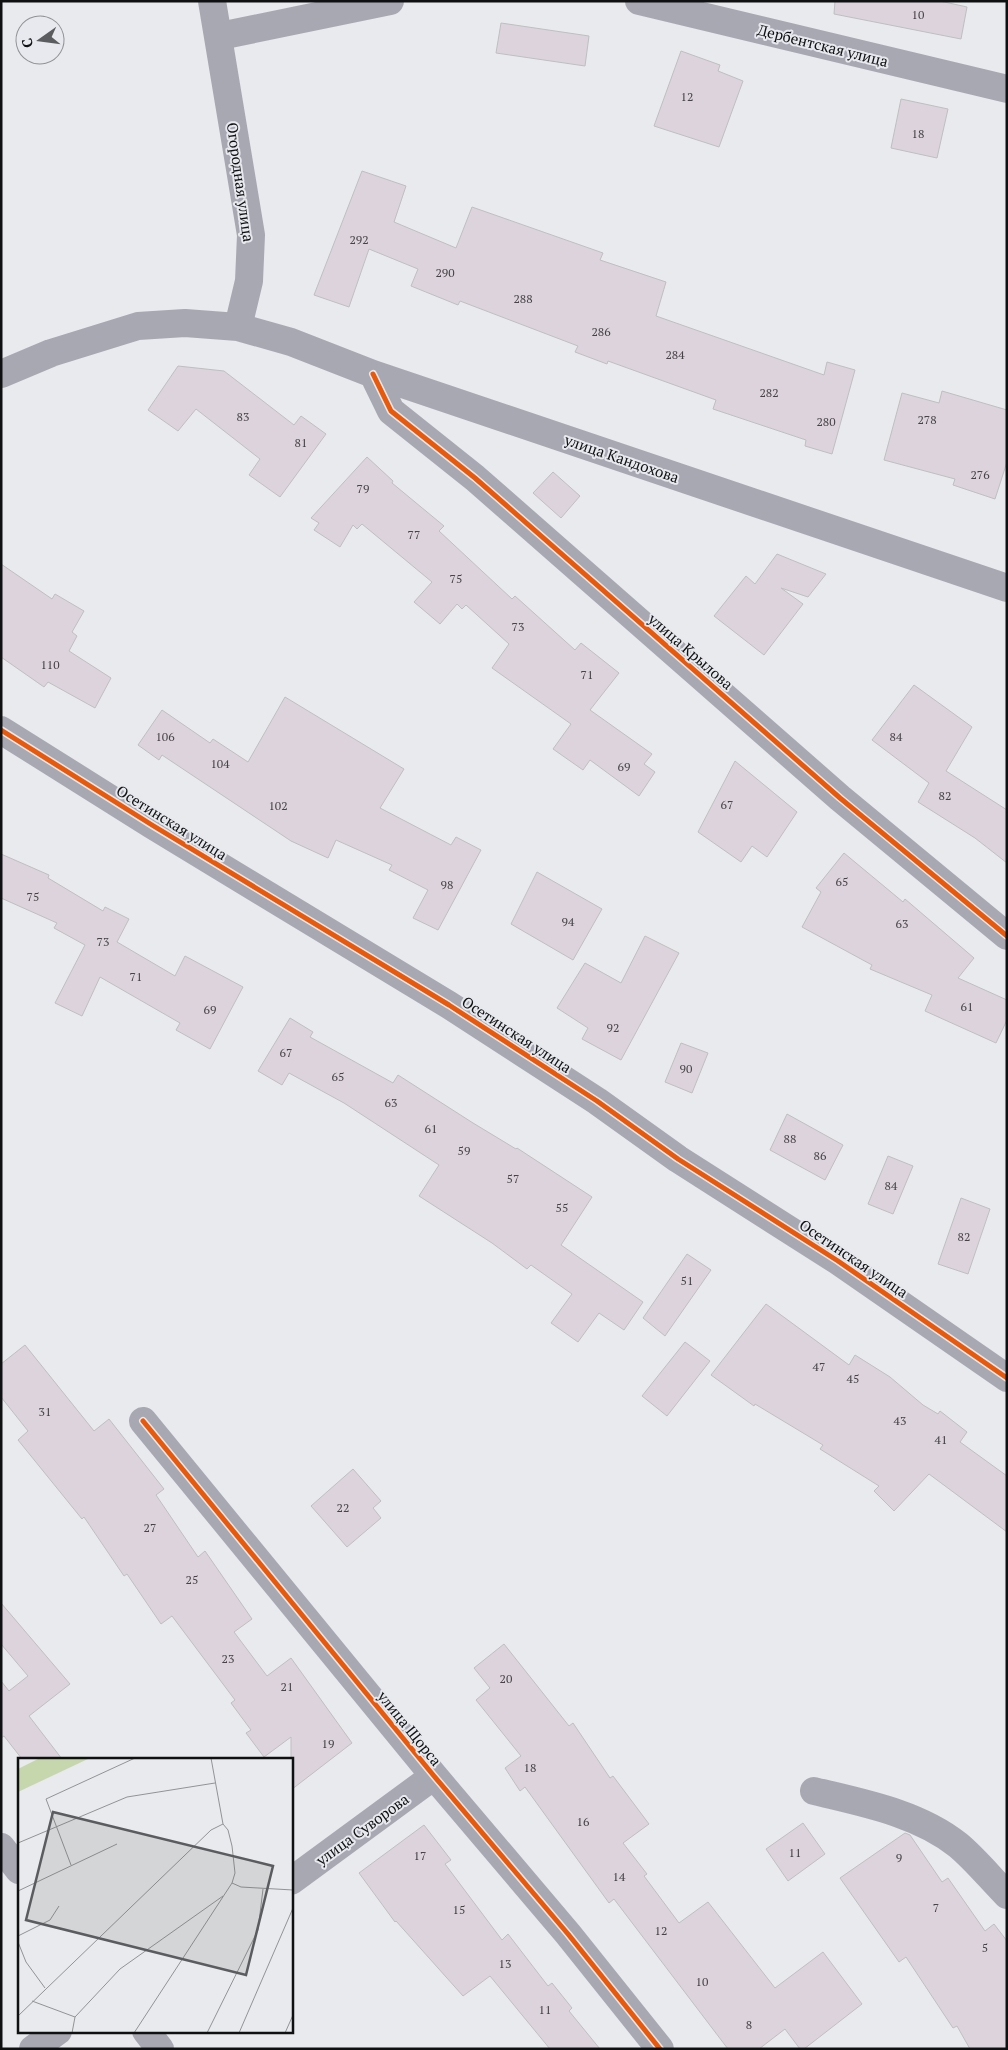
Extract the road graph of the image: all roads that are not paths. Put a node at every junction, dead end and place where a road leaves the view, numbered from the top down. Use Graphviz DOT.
graph roads {
  1 [pos="212,1"];
  2 [pos="390,1"];
  3 [pos="639,1"];
  4 [pos="220,36"];
  5 [pos="1007,89"];
  6 [pos="238,327"];
  7 [pos="1,374"];
  8 [pos="373,374"];
  9 [pos="1007,588"];
  10 [pos="1,730"];
  11 [pos="1007,936"];
  12 [pos="1007,1378"];
  13 [pos="143,1421"];
  14 [pos="434,1776"];
  15 [pos="814,1791"];
  16 [pos="1,1847"];
  17 [pos="18,1869"];
  18 [pos="292,1880"];
  19 [pos="1007,1895"];
  20 [pos="57,2032"];
  21 [pos="147,2032"];
  22 [pos="33,2049"];
  23 [pos="160,2049"];
  24 [pos="660,2049"];
  1 -- 4 [label="street, Огородная улица"];
  2 -- 4 [label="street"];
  3 -- 5 [label="street, Дербентская улица"];
  4 -- 6 [label="street, Огородная улица"];
  6 -- 7 [label="street"];
  6 -- 8 [label="street, улица Кандохова"];
  8 -- 9 [label="street, улица Кандохова"];
  8 -- 11 [label="street, улица Крылова"];
  10 -- 12 [label="street, Осетинская улица"];
  13 -- 14 [label="street, улица Щорса"];
  14 -- 18 [label="street, улица Суворова"];
  14 -- 24 [label="street, улица Щорса"];
  15 -- 19 [label="street"];
  16 -- 17 [label="street"];
  20 -- 22 [label="street"];
  21 -- 23 [label="street"];
}
